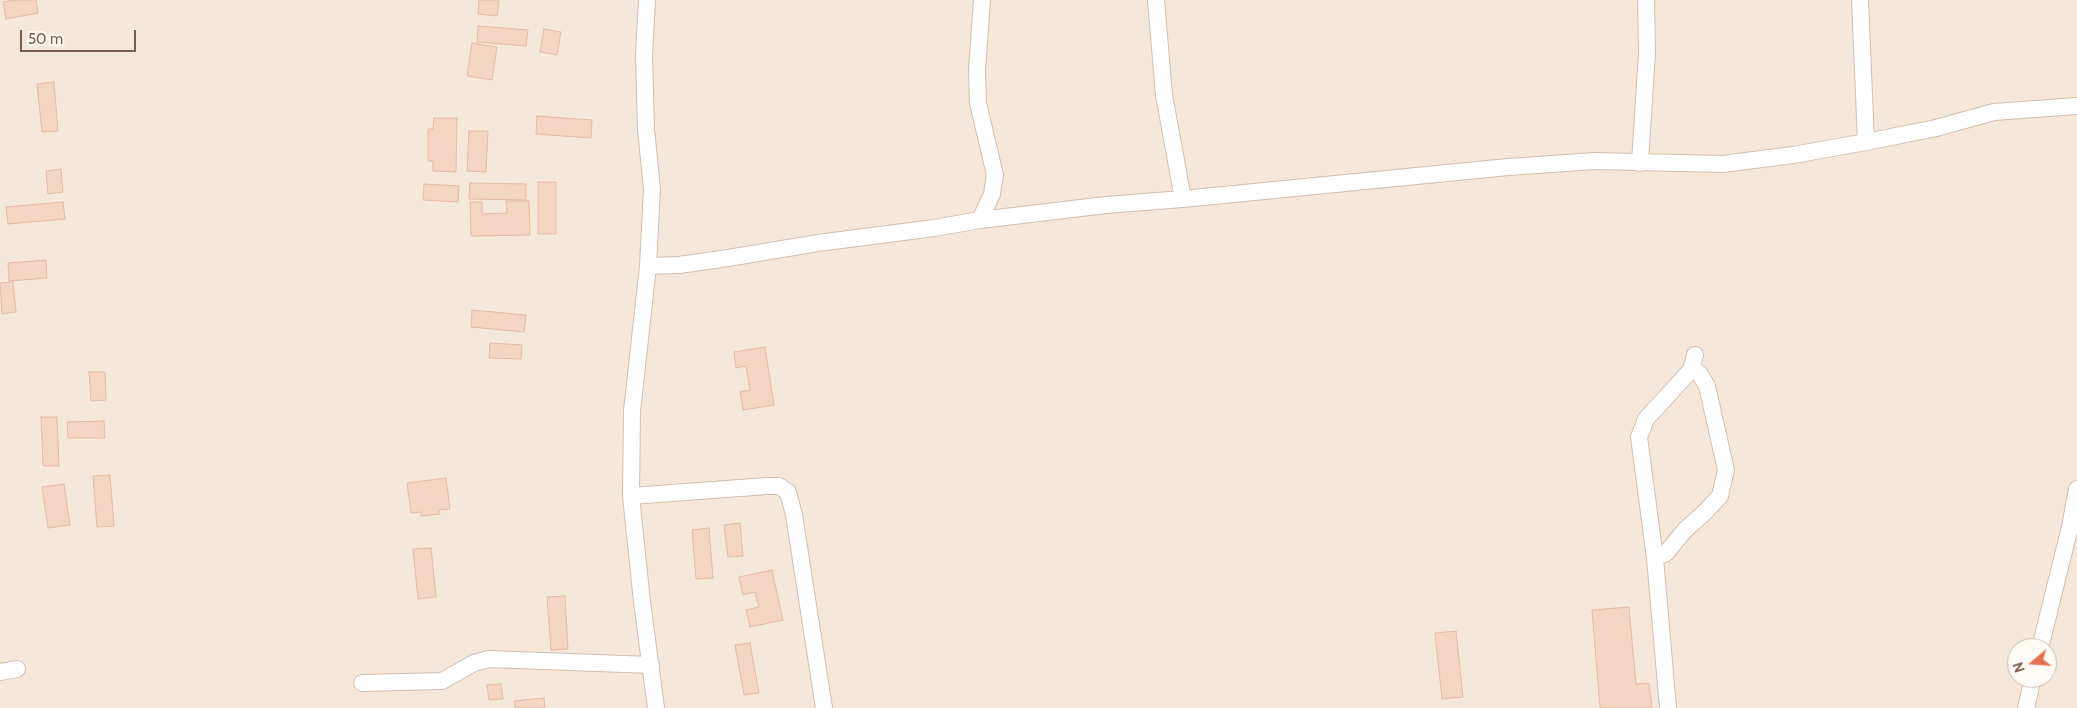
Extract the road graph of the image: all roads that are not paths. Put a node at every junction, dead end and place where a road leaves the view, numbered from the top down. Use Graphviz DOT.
graph roads {
  1 [pos="647,0"];
  2 [pos="982,0"];
  3 [pos="1156,0"];
  4 [pos="1646,0"];
  5 [pos="1860,0"];
  6 [pos="2077,106"];
  7 [pos="1866,142"];
  8 [pos="1640,162"];
  9 [pos="1183,199"];
  10 [pos="980,220"];
  11 [pos="648,266"];
  12 [pos="2077,489"];
  13 [pos="631,496"];
  14 [pos="2074,530"];
  15 [pos="1655,558"];
  16 [pos="2043,638"];
  17 [pos="650,665"];
  18 [pos="17,669"];
  19 [pos="0,672"];
  20 [pos="362,683"];
  21 [pos="2031,688"];
  22 [pos="656,708"];
  23 [pos="824,708"];
  24 [pos="1668,708"];
  25 [pos="2026,708"];
  1 -- 11 [label="street"];
  2 -- 10 [label="street"];
  3 -- 9 [label="street"];
  4 -- 8 [label="street"];
  5 -- 7 [label="street"];
  6 -- 7 [label="street"];
  7 -- 8 [label="street"];
  8 -- 9 [label="street"];
  9 -- 10 [label="street"];
  10 -- 11 [label="street"];
  11 -- 13 [label="street"];
  12 -- 14 [label="street"];
  13 -- 17 [label="street"];
  13 -- 23 [label="street"];
  14 -- 16 [label="street"];
  15 -- 15 [label="street"];
  15 -- 24 [label="street"];
  17 -- 20 [label="street"];
  17 -- 22 [label="street"];
  18 -- 19 [label="street"];
  21 -- 25 [label="street"];
}
